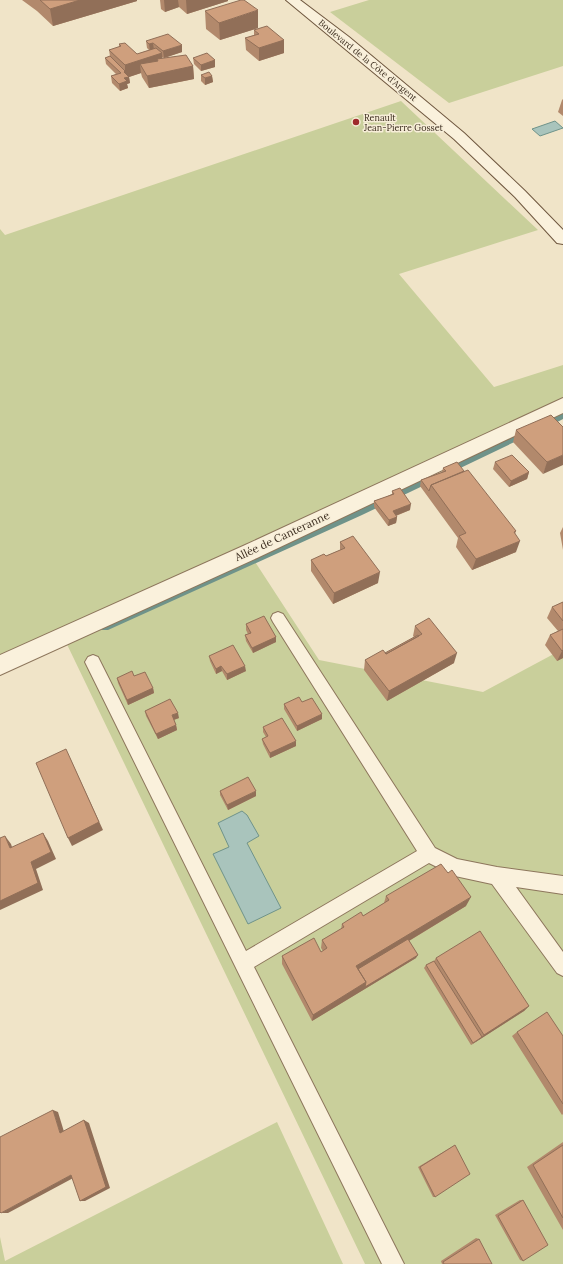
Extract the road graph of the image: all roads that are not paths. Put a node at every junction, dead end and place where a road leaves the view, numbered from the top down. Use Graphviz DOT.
graph roads {
  1 [pos="292,0"];
  2 [pos="563,239"];
  3 [pos="563,405"];
  4 [pos="278,618"];
  5 [pos="93,662"];
  6 [pos="0,665"];
  7 [pos="429,854"];
  8 [pos="497,876"];
  9 [pos="563,885"];
  10 [pos="243,963"];
  11 [pos="563,966"];
  12 [pos="393,1264"];
  1 -- 2 [label="main road, Boulevard de la Côte d'Argent"];
  3 -- 6 [label="main road, Allée de Canteranne"];
  4 -- 7 [label="lane"];
  5 -- 10 [label="lane"];
  7 -- 8 [label="lane"];
  7 -- 10 [label="lane"];
  8 -- 9 [label="lane"];
  8 -- 11 [label="lane"];
  10 -- 12 [label="lane"];
}
